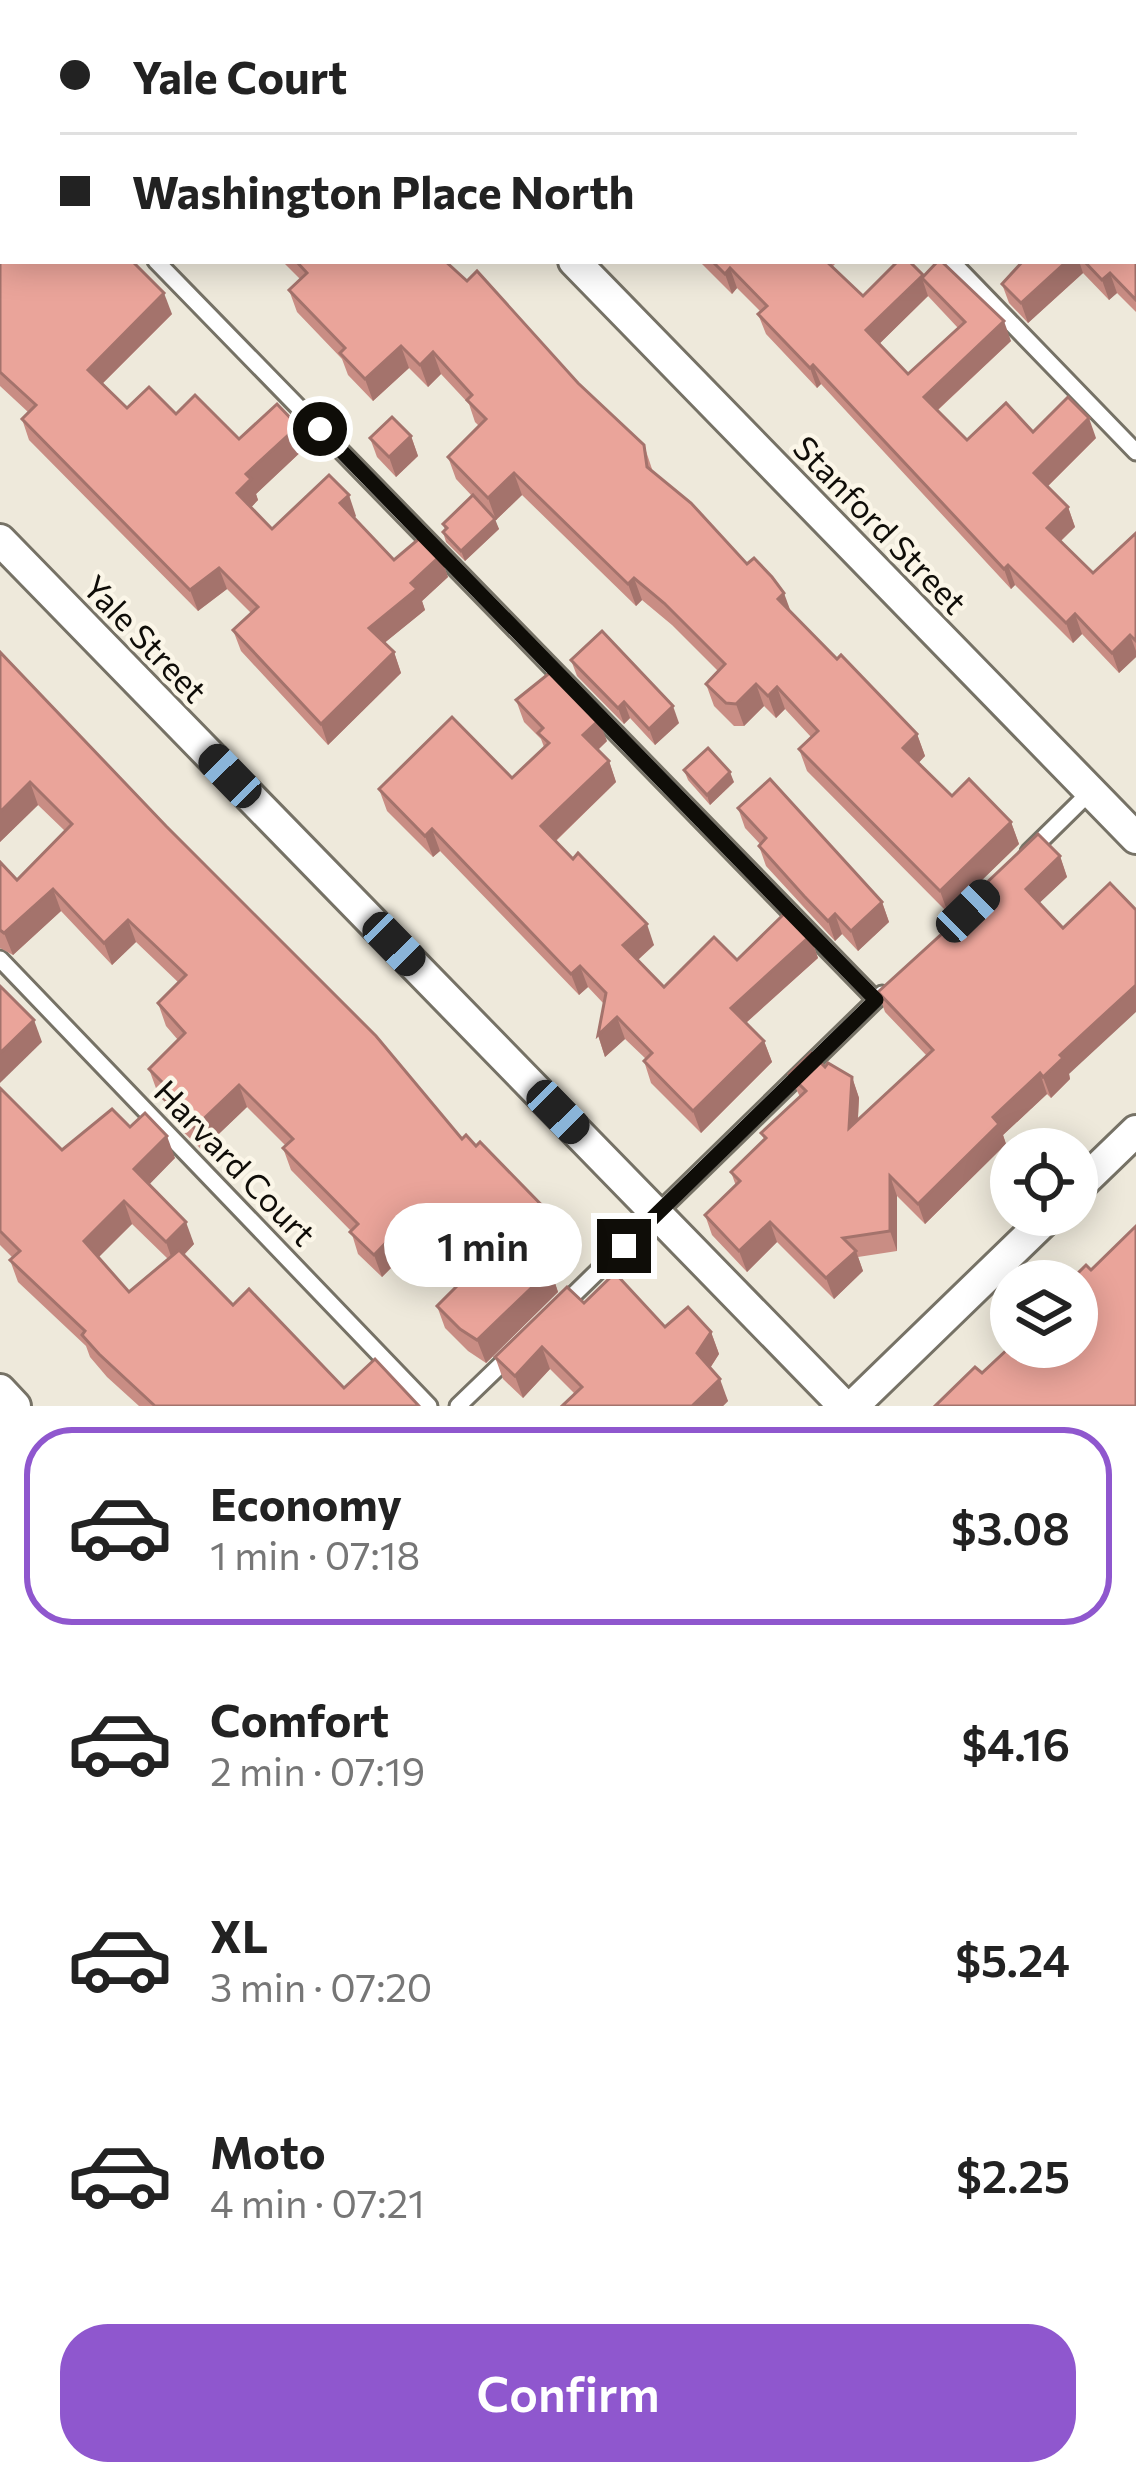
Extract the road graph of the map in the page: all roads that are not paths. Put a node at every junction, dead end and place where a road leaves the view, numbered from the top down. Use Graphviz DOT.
graph roads {
  1 [pos="159,264"];
  2 [pos="577,264"];
  3 [pos="954,264"];
  4 [pos="1136,452"];
  5 [pos="0,540"];
  6 [pos="1091,791"];
  7 [pos="1136,838"];
  8 [pos="1008,872"];
  9 [pos="0,959"];
  10 [pos="893,984"];
  11 [pos="876,1000"];
  12 [pos="1136,1131"];
  13 [pos="1098,1168"];
  14 [pos="657,1214"];
  15 [pos="1028,1236"];
  16 [pos="541,1326"];
  17 [pos="524,1342"];
  18 [pos="0,1390"];
  19 [pos="16,1406"];
  20 [pos="429,1406"];
  21 [pos="458,1406"];
  22 [pos="844,1406"];
  23 [pos="854,1406"];
  1 -- 11 [label="lane"];
  2 -- 6 [label="street, Stanford Street"];
  3 -- 4 [label="lane"];
  5 -- 14 [label="street, Yale Street"];
  6 -- 7 [label="street, Stanford Street"];
  6 -- 8 [label="lane"];
  9 -- 20 [label="lane, Harvard Court"];
  10 -- 11 [label="lane"];
  11 -- 14 [label="lane"];
  12 -- 13 [label="street"];
  14 -- 16 [label="lane"];
  14 -- 22 [label="street, Yale Street"];
  15 -- 23 [label="street"];
  17 -- 21 [label="lane"];
  18 -- 19 [label="street"];
}
